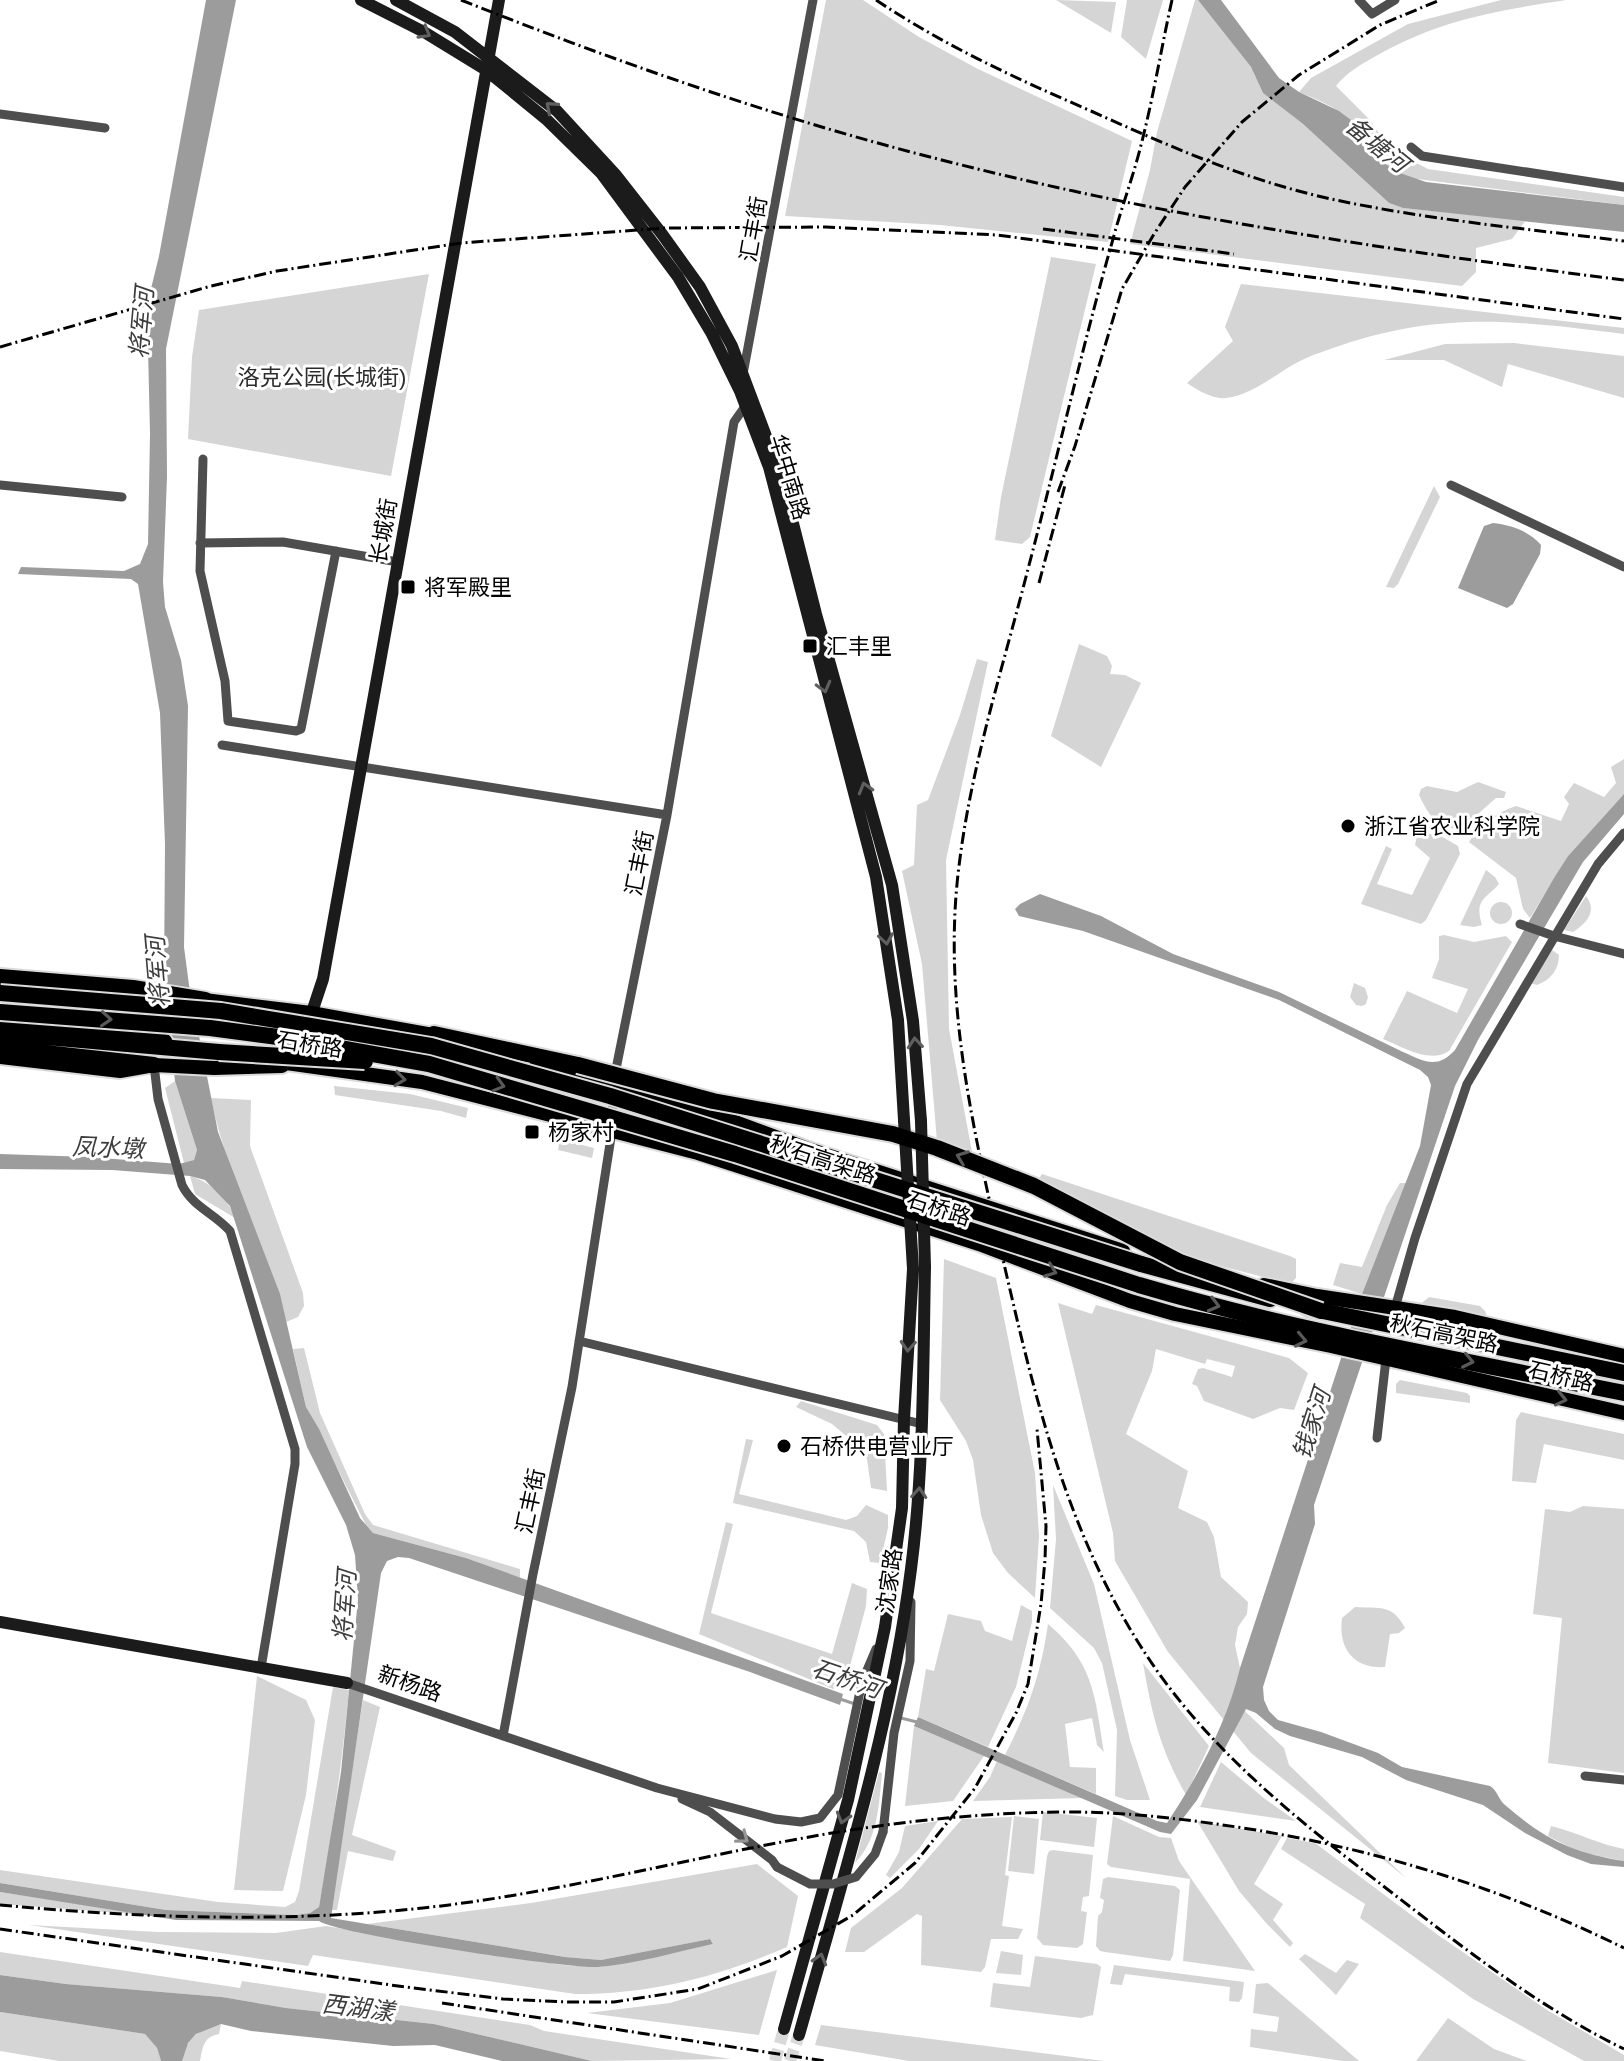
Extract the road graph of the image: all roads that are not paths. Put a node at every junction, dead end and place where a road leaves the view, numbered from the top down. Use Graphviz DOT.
graph roads {
  1 [pos="361,0"];
  2 [pos="396,0"];
  3 [pos="499,0"];
  4 [pos="813,0"];
  5 [pos="1359,0"];
  6 [pos="1395,0"];
  7 [pos="488,56"];
  8 [pos="486,70"];
  9 [pos="0,114"];
  10 [pos="105,128"];
  11 [pos="1411,147"];
  12 [pos="1624,187"];
  13 [pos="743,374"];
  14 [pos="747,406"];
  15 [pos="203,459"];
  16 [pos="0,485"];
  17 [pos="1451,485"];
  18 [pos="122,497"];
  19 [pos="200,543"];
  20 [pos="336,551"];
  21 [pos="398,562"];
  22 [pos="1624,567"];
  23 [pos="222,745"];
  24 [pos="360,769"];
  25 [pos="667,815"];
  26 [pos="1624,833"];
  27 [pos="1520,924"];
  28 [pos="1554,936"];
  29 [pos="1624,954"];
  30 [pos="0,977"];
  31 [pos="0,985"];
  32 [pos="0,993"];
  33 [pos="155,994"];
  34 [pos="201,999"];
  35 [pos="0,1012"];
  36 [pos="311,1013"];
  37 [pos="0,1024"];
  38 [pos="0,1033"];
  39 [pos="434,1034"];
  40 [pos="0,1048"];
  41 [pos="0,1057"];
  42 [pos="429,1064"];
  43 [pos="155,1065"];
  44 [pos="294,1065"];
  45 [pos="613,1085"];
  46 [pos="921,1121"];
  47 [pos="612,1131"];
  48 [pos="919,1268"];
  49 [pos="1392,1308"];
  50 [pos="1321,1311"];
  51 [pos="579,1341"];
  52 [pos="1624,1356"];
  53 [pos="1381,1358"];
  54 [pos="1624,1373"];
  55 [pos="1624,1393"];
  56 [pos="1624,1413"];
  57 [pos="904,1419"];
  58 [pos="922,1424"];
  59 [pos="1377,1438"];
  60 [pos="911,1571"];
  61 [pos="0,1622"];
  62 [pos="261,1668"];
  63 [pos="347,1683"];
  64 [pos="863,1706"];
  65 [pos="503,1736"];
  66 [pos="1585,1776"];
  67 [pos="1624,1780"];
  68 [pos="657,1788"];
  69 [pos="784,2029"];
  70 [pos="799,2035"];
  1 -- 8 [label="main road, 华中南路, one-way"];
  2 -- 7 [label="main road, 华中南路"];
  3 -- 7 [label="main road, 长城街"];
  4 -- 13 [label="street, 汇丰街"];
  5 -- 6 [label="street"];
  7 -- 8 [label="main road, 长城街"];
  13 -- 7 [label="main road, 华中南路, one-way"];
  8 -- 14 [label="main road, 华中南路"];
  8 -- 21 [label="main road, 长城街"];
  9 -- 10 [label="street"];
  11 -- 12 [label="street"];
  13 -- 14 [label="street, 汇丰街"];
  46 -- 13 [label="main road, 华中南路, one-way"];
  14 -- 25 [label="street, 汇丰街"];
  14 -- 48 [label="main road, 华中南路, one-way, bridge"];
  15 -- 19 [label="street"];
  16 -- 18 [label="street"];
  17 -- 22 [label="street"];
  19 -- 20 [label="street"];
  19 -- 20 [label="street"];
  20 -- 21 [label="street"];
  21 -- 24 [label="main road, 长城街"];
  23 -- 24 [label="street"];
  24 -- 25 [label="street"];
  24 -- 36 [label="main road, 长城街"];
  25 -- 45 [label="street, 汇丰街"];
  26 -- 28 [label="street"];
  27 -- 28 [label="street"];
  28 -- 29 [label="street"];
  28 -- 49 [label="street"];
  30 -- 33 [label="highway"];
  31 -- 33 [label="main road"];
  32 -- 50 [label="highway, 秋石高架路, bridge"];
  33 -- 34 [label="highway"];
  34 -- 36 [label="main road, 石桥路"];
  35 -- 42 [label="highway, 秋石高架路, one-way, bridge"];
  36 -- 39 [label="main road, 石桥路"];
  36 -- 44 [label="main road, 长城街"];
  37 -- 44 [label="main road, 石桥路"];
  38 -- 42 [label="highway, bridge"];
  39 -- 45 [label="main road, 石桥路"];
  50 -- 39 [label="highway, one-way, bridge"];
  40 -- 43 [label="highway"];
  41 -- 43 [label="main road"];
  42 -- 55 [label="highway, 秋石高架路, one-way, bridge"];
  43 -- 44 [label="main road"];
  43 -- 62 [label="street"];
  44 -- 47 [label="main road, 石桥路, one-way"];
  45 -- 47 [label="street, 汇丰街"];
  45 -- 49 [label="main road, 石桥路"];
  46 -- 48 [label="main road, 沈家路, bridge"];
  47 -- 51 [label="street, 汇丰街"];
  47 -- 53 [label="main road, 石桥路, one-way"];
  48 -- 57 [label="main road, 沈家路, one-way"];
  48 -- 58 [label="main road, 沈家路"];
  49 -- 52 [label="main road, 石桥路"];
  50 -- 54 [label="highway, 秋石高架路"];
  51 -- 57 [label="street"];
  51 -- 65 [label="street, 汇丰街"];
  53 -- 56 [label="main road, 石桥路, one-way"];
  53 -- 59 [label="street"];
  57 -- 58 [label="street"];
  57 -- 64 [label="main road, 沈家路"];
  60 -- 58 [label="main road, 沈家路, one-way"];
  68 -- 60 [label="street, one-way, bridge"];
  70 -- 60 [label="main road, 沈家路, one-way"];
  61 -- 62 [label="main road, 新杨路"];
  62 -- 63 [label="main road, 新杨路"];
  63 -- 65 [label="street, 新杨路"];
  64 -- 68 [label="street"];
  64 -- 69 [label="main road, 沈家路, one-way"];
  65 -- 68 [label="street, 新杨路"];
  66 -- 67 [label="street"];
}
